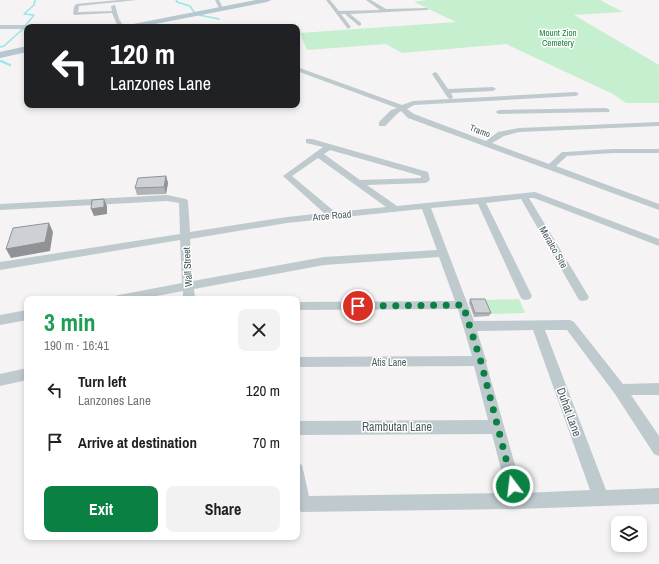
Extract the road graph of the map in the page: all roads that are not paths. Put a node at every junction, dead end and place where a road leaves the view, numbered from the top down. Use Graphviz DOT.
graph roads {
  1 [pos="135,0"];
  2 [pos="217,0"];
  3 [pos="267,0"];
  4 [pos="328,0"];
  5 [pos="368,0"];
  6 [pos="113,2"];
  7 [pos="222,9"];
  8 [pos="427,9"];
  9 [pos="385,11"];
  10 [pos="113,12"];
  11 [pos="346,12"];
  12 [pos="337,13"];
  13 [pos="119,24"];
  14 [pos="144,24"];
  15 [pos="358,24"];
  16 [pos="0,27"];
  17 [pos="24,27"];
  18 [pos="348,27"];
  19 [pos="24,50"];
  20 [pos="0,55"];
  21 [pos="300,71"];
  22 [pos="435,74"];
  23 [pos="493,89"];
  24 [pos="446,91"];
  25 [pos="576,94"];
  26 [pos="452,101"];
  27 [pos="572,104"];
  28 [pos="505,105"];
  29 [pos="401,107"];
  30 [pos="606,110"];
  31 [pos="580,111"];
  32 [pos="498,112"];
  33 [pos="510,112"];
  34 [pos="535,120"];
  35 [pos="382,124"];
  36 [pos="659,124"];
  37 [pos="309,141"];
  38 [pos="486,144"];
  39 [pos="329,148"];
  40 [pos="659,151"];
  41 [pos="318,154"];
  42 [pos="550,168"];
  43 [pos="359,183"];
  44 [pos="524,196"];
  45 [pos="480,201"];
  46 [pos="0,207"];
  47 [pos="426,207"];
  48 [pos="659,207"];
  49 [pos="396,210"];
  50 [pos="332,215"];
  51 [pos="186,235"];
  52 [pos="659,243"];
  53 [pos="444,253"];
  54 [pos="0,266"];
  55 [pos="188,287"];
  56 [pos="136,296"];
  57 [pos="189,296"];
  58 [pos="526,296"];
  59 [pos="583,297"];
  60 [pos="462,303"];
  61 [pos="300,306"];
  62 [pos="24,316"];
  63 [pos="0,320"];
  64 [pos="537,325"];
  65 [pos="470,326"];
  66 [pos="300,362"];
  67 [pos="481,362"];
  68 [pos="24,375"];
  69 [pos="0,380"];
  70 [pos="659,389"];
  71 [pos="620,390"];
  72 [pos="497,427"];
  73 [pos="300,428"];
  74 [pos="659,449"];
  75 [pos="300,490"];
  76 [pos="659,496"];
  77 [pos="601,498"];
  78 [pos="517,501"];
  1 -- 6 [label="street"];
  2 -- 7 [label="street"];
  3 -- 7 [label="main road"];
  4 -- 12 [label="street"];
  5 -- 9 [label="street"];
  6 -- 10 [label="street"];
  6 -- 10 [label="street"];
  7 -- 14 [label="main road"];
  8 -- 9 [label="street"];
  9 -- 11 [label="street"];
  10 -- 13 [label="street"];
  11 -- 12 [label="street"];
  11 -- 15 [label="street"];
  12 -- 18 [label="street"];
  16 -- 17 [label="street"];
  19 -- 20 [label="main road"];
  21 -- 29 [label="street, Tramo"];
  22 -- 24 [label="street"];
  23 -- 24 [label="street"];
  24 -- 26 [label="street"];
  25 -- 26 [label="street"];
  26 -- 29 [label="street"];
  27 -- 31 [label="street"];
  28 -- 33 [label="street"];
  29 -- 35 [label="street"];
  29 -- 38 [label="street, Tramo"];
  30 -- 31 [label="street"];
  31 -- 34 [label="street"];
  32 -- 33 [label="street"];
  33 -- 34 [label="street"];
  34 -- 36 [label="street"];
  34 -- 38 [label="street"];
  37 -- 39 [label="street"];
  38 -- 42 [label="street, Tramo"];
  39 -- 41 [label="street"];
  39 -- 43 [label="street"];
  40 -- 42 [label="street"];
  41 -- 43 [label="street"];
  41 -- 50 [label="street"];
  42 -- 48 [label="street, Tramo"];
  43 -- 49 [label="street"];
  44 -- 45 [label="street, Arce Road"];
  44 -- 52 [label="street, Arce Road"];
  44 -- 59 [label="street, Meralco Site"];
  45 -- 47 [label="street, Arce Road"];
  45 -- 58 [label="street"];
  46 -- 51 [label="street, Wall Street"];
  47 -- 49 [label="street, Arce Road"];
  47 -- 53 [label="street"];
  49 -- 50 [label="street, Arce Road"];
  50 -- 51 [label="street, Arce Road"];
  51 -- 54 [label="street, Arce Road"];
  51 -- 55 [label="street, Wall Street"];
  53 -- 55 [label="street"];
  53 -- 60 [label="street"];
  55 -- 56 [label="street"];
  55 -- 57 [label="street, Wall Street"];
  60 -- 61 [label="street"];
  60 -- 65 [label="street"];
  62 -- 63 [label="street"];
  64 -- 65 [label="street"];
  64 -- 71 [label="street"];
  64 -- 77 [label="street, Duhat Lane"];
  65 -- 67 [label="street"];
  66 -- 67 [label="street, Atis Lane"];
  67 -- 72 [label="street"];
  68 -- 69 [label="street"];
  70 -- 71 [label="street"];
  71 -- 74 [label="street"];
  72 -- 73 [label="street, Rambutan Lane"];
  72 -- 78 [label="street"];
  75 -- 78 [label="street"];
  76 -- 77 [label="street"];
  77 -- 78 [label="street"];
}
